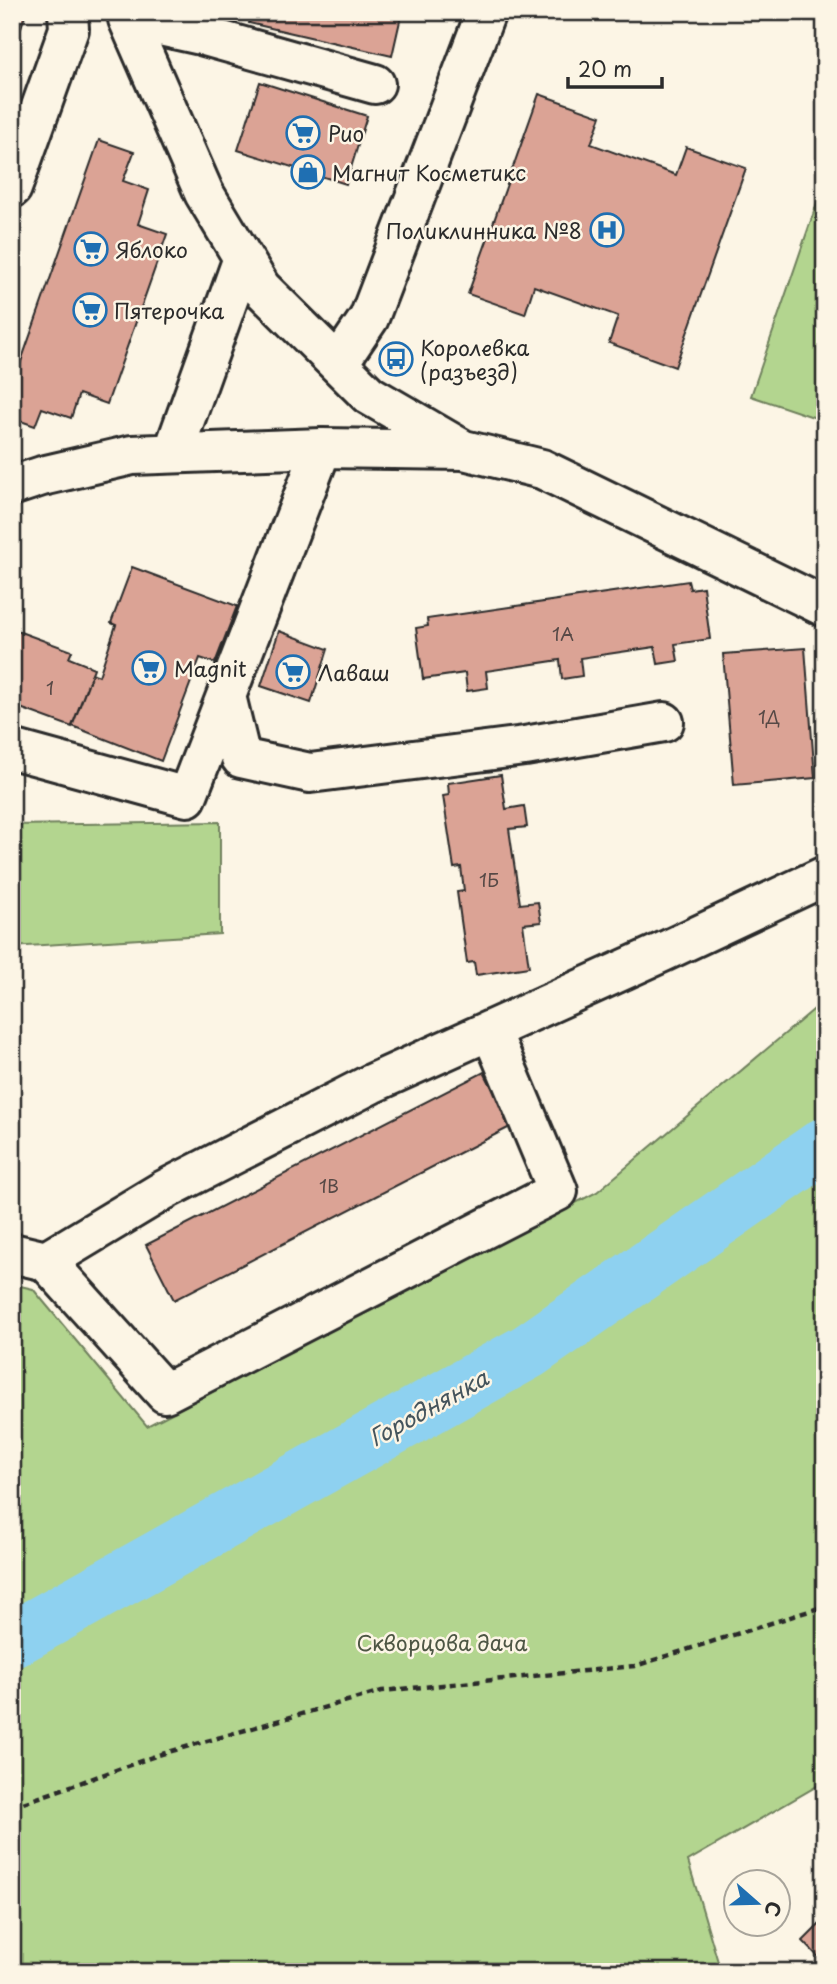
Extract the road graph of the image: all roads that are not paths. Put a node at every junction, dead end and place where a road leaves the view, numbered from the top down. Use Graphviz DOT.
graph roads {
  1 [pos="68,12"];
  2 [pos="486,12"];
  3 [pos="127,16"];
  4 [pos="200,24"];
  5 [pos="375,84"];
  6 [pos="12,188"];
  7 [pos="243,258"];
  8 [pos="338,365"];
  9 [pos="322,448"];
  10 [pos="464,450"];
  11 [pos="173,453"];
  12 [pos="12,486"];
  13 [pos="825,607"];
  14 [pos="226,696"];
  15 [pos="664,722"];
  16 [pos="12,749"];
  17 [pos="825,876"];
  18 [pos="491,1031"];
  19 [pos="29,1257"];
  1 -- 6 [label="street"];
  2 -- 8 [label="street"];
  3 -- 4 [label="street"];
  3 -- 7 [label="street"];
  4 -- 5 [label="street"];
  7 -- 8 [label="street"];
  7 -- 11 [label="street"];
  8 -- 10 [label="street"];
  9 -- 10 [label="street"];
  9 -- 11 [label="street"];
  9 -- 14 [label="street"];
  10 -- 13 [label="street"];
  11 -- 12 [label="street"];
  14 -- 15 [label="street"];
  14 -- 16 [label="street"];
  17 -- 18 [label="street"];
  18 -- 19 [label="street"];
  18 -- 19 [label="street"];
}
